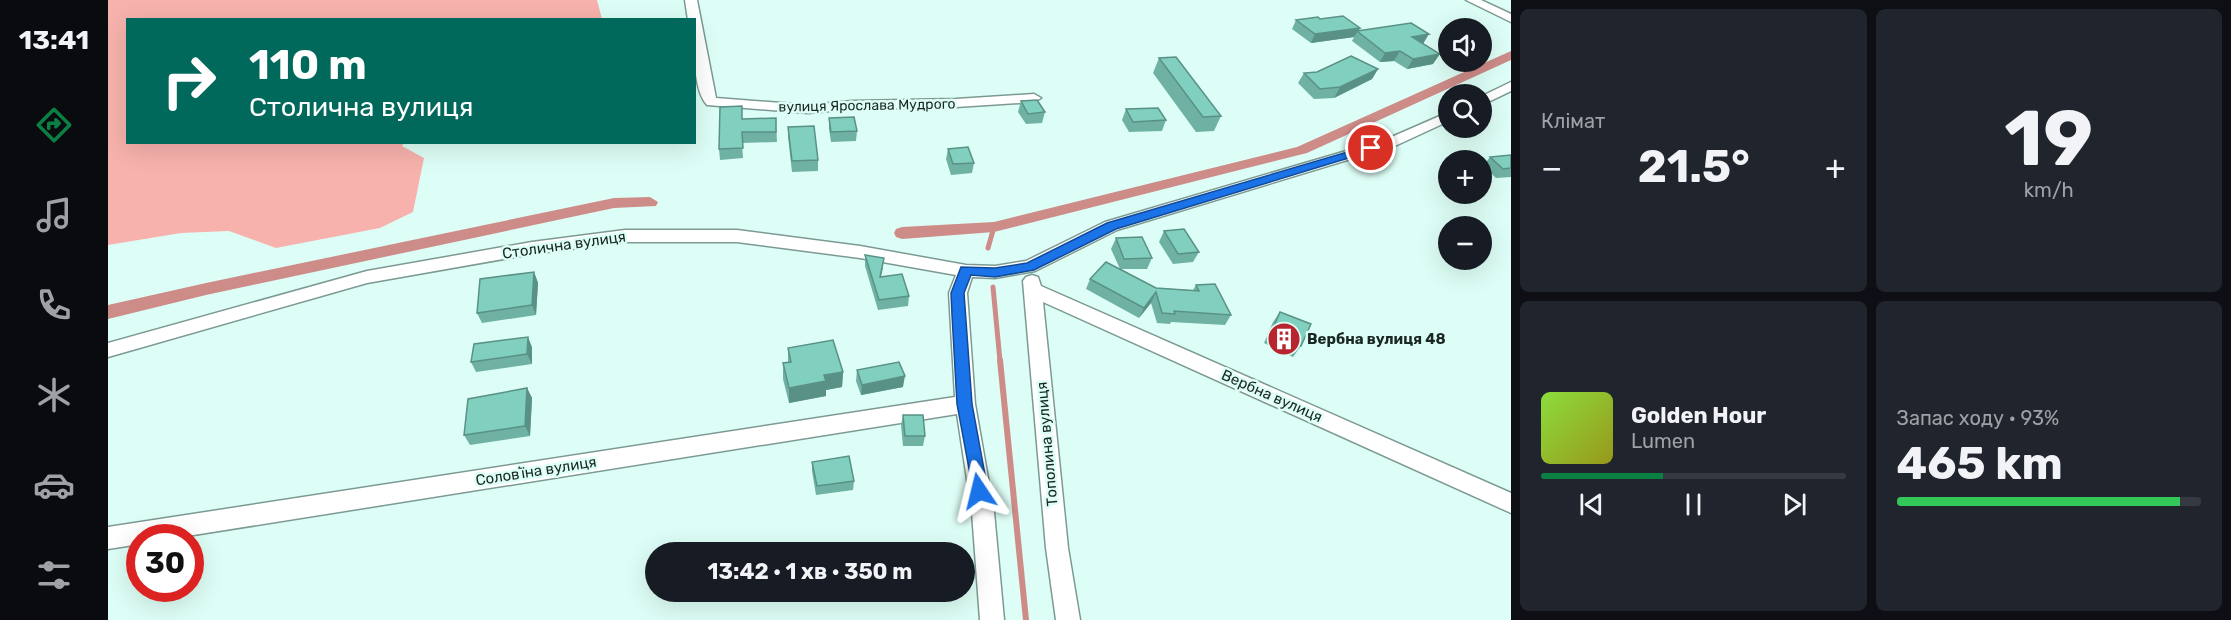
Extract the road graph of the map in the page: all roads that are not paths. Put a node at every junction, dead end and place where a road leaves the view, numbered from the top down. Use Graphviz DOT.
graph roads {
  1 [pos="691,0"];
  2 [pos="1472,0"];
  3 [pos="694,18"];
  4 [pos="1511,18"];
  5 [pos="696,31"];
  6 [pos="1511,86"];
  7 [pos="1511,94"];
  8 [pos="1492,96"];
  9 [pos="1492,97"];
  10 [pos="1034,98"];
  11 [pos="1438,121"];
  12 [pos="1029,267"];
  13 [pos="966,270"];
  14 [pos="1033,290"];
  15 [pos="108,350"];
  16 [pos="965,404"];
  17 [pos="1511,503"];
  18 [pos="108,538"];
  19 [pos="992,620"];
  20 [pos="1068,620"];
  1 -- 3 [label="street, вулиця Ярослава Мудрого"];
  2 -- 4 [label="street"];
  5 -- 10 [label="street, вулиця Ярослава Мудрого"];
  6 -- 8 [label="street"];
  7 -- 9 [label="street"];
  11 -- 12 [label="street, Столична вулиця"];
  12 -- 13 [label="street, Столична вулиця"];
  12 -- 14 [label="street, Тополина вулиця"];
  13 -- 15 [label="street, Столична вулиця"];
  13 -- 16 [label="street"];
  14 -- 17 [label="street, Вербна вулиця"];
  14 -- 20 [label="street, Тополина вулиця"];
  16 -- 18 [label="street, Соловʼїна вулиця"];
  16 -- 19 [label="street"];
}
